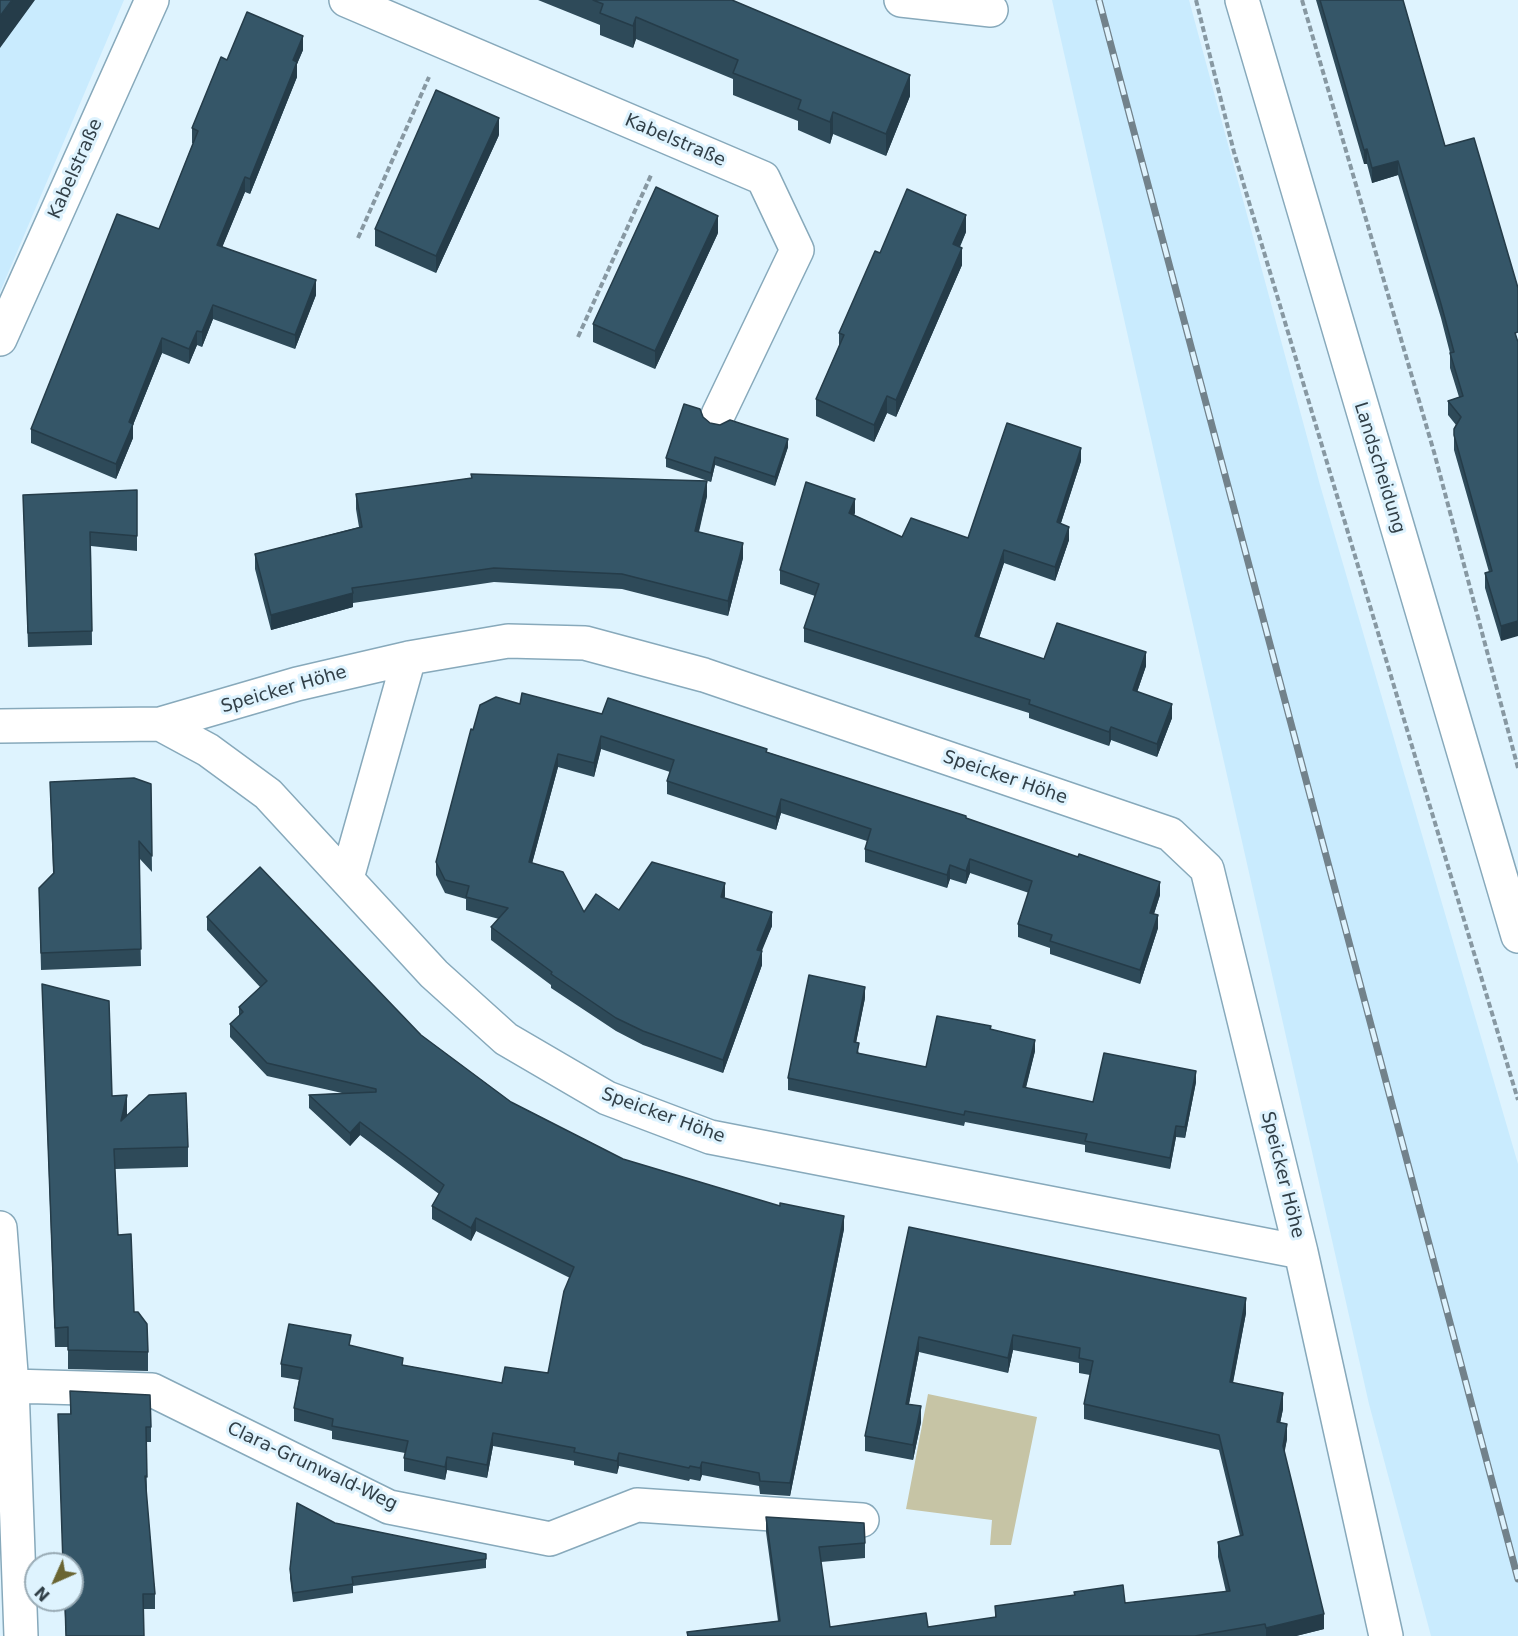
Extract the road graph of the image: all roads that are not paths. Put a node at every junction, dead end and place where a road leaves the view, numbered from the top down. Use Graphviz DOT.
graph roads {
  1 [pos="152,0"];
  2 [pos="346,0"];
  3 [pos="901,0"];
  4 [pos="1242,0"];
  5 [pos="991,10"];
  6 [pos="0,339"];
  7 [pos="718,415"];
  8 [pos="409,658"];
  9 [pos="160,724"];
  10 [pos="0,726"];
  11 [pos="347,878"];
  12 [pos="1515,915"];
  13 [pos="0,1230"];
  14 [pos="1301,1252"];
  15 [pos="12,1386"];
  16 [pos="862,1520"];
  17 [pos="21,1636"];
  18 [pos="1386,1636"];
  1 -- 6 [label="street, Kabelstraße"];
  2 -- 7 [label="street, Kabelstraße"];
  3 -- 5 [label="street"];
  4 -- 12 [label="street, Landscheidung"];
  8 -- 9 [label="street, Speicker Höhe"];
  8 -- 11 [label="street"];
  8 -- 14 [label="street, Speicker Höhe"];
  9 -- 10 [label="street, Speicker Höhe"];
  9 -- 11 [label="street, Speicker Höhe"];
  11 -- 14 [label="street, Speicker Höhe"];
  13 -- 15 [label="street"];
  14 -- 18 [label="street, Speicker Höhe"];
  15 -- 16 [label="street, Clara-Grunwald-Weg"];
  15 -- 17 [label="street"];
}
